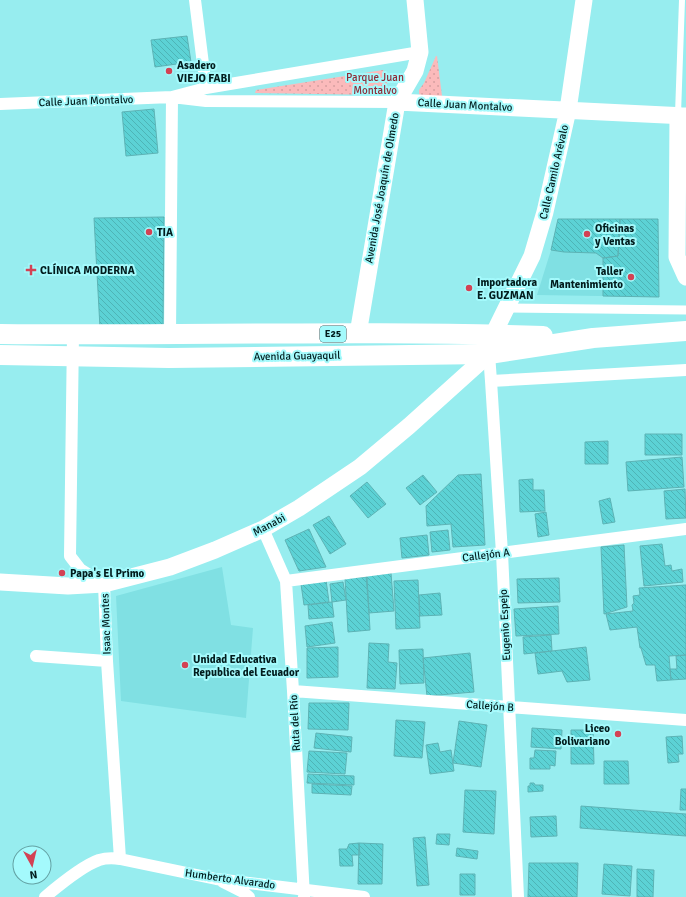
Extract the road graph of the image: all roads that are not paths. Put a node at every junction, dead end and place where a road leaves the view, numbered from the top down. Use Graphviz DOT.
graph roads {
  1 [pos="195,0"];
  2 [pos="415,0"];
  3 [pos="584,0"];
  4 [pos="682,0"];
  5 [pos="420,52"];
  6 [pos="206,88"];
  7 [pos="172,97"];
  8 [pos="397,102"];
  9 [pos="0,104"];
  10 [pos="568,110"];
  11 [pos="682,115"];
  12 [pos="686,277"];
  13 [pos="507,308"];
  14 [pos="686,310"];
  15 [pos="686,331"];
  16 [pos="0,334"];
  17 [pos="73,334"];
  18 [pos="358,334"];
  19 [pos="170,335"];
  20 [pos="493,335"];
  21 [pos="593,338"];
  22 [pos="489,354"];
  23 [pos="0,355"];
  24 [pos="72,357"];
  25 [pos="686,370"];
  26 [pos="491,381"];
  27 [pos="263,529"];
  28 [pos="686,529"];
  29 [pos="502,553"];
  30 [pos="286,581"];
  31 [pos="0,582"];
  32 [pos="104,584"];
  33 [pos="36,656"];
  34 [pos="107,660"];
  35 [pos="294,691"];
  36 [pos="509,707"];
  37 [pos="686,720"];
  38 [pos="120,859"];
  39 [pos="216,878"];
  40 [pos="303,893"];
  41 [pos="45,897"];
  42 [pos="248,897"];
  43 [pos="364,897"];
  44 [pos="518,897"];
  1 -- 6 [label="street"];
  2 -- 5 [label="main road, Avenida José Joaquín de Olmedo"];
  3 -- 10 [label="main road, Calle Camilo Arévalo"];
  4 -- 11 [label="lane"];
  5 -- 6 [label="street, Calle Juan Montalvo"];
  5 -- 8 [label="main road, Avenida José Joaquín de Olmedo"];
  6 -- 7 [label="street, Calle Juan Montalvo"];
  7 -- 8 [label="street, Calle Juan Montalvo"];
  7 -- 9 [label="street, Calle Juan Montalvo"];
  7 -- 19 [label="street"];
  8 -- 10 [label="main road, Calle Juan Montalvo"];
  8 -- 18 [label="main road, Avenida José Joaquín de Olmedo"];
  10 -- 11 [label="main road, Calle Juan Montalvo"];
  10 -- 13 [label="main road, Calle Camilo Arévalo"];
  11 -- 12 [label="main road"];
  13 -- 14 [label="street"];
  13 -- 20 [label="main road, Calle Camilo Arévalo"];
  15 -- 21 [label="highway, Avenida Guayaquil / E25"];
  16 -- 17 [label="highway, Avenida Guayaquil / E25"];
  17 -- 19 [label="highway, Avenida Guayaquil / E25"];
  17 -- 24 [label="street, Isaac Montes"];
  18 -- 19 [label="highway, Avenida Guayaquil / E25"];
  18 -- 20 [label="highway, Avenida Guayaquil / E25"];
  20 -- 21 [label="highway, Avenida Guayaquil / E25"];
  21 -- 22 [label="highway, Avenida Guayaquil / E25"];
  22 -- 24 [label="highway, Avenida Guayaquil / E25"];
  22 -- 26 [label="street, Eugenio Espejo"];
  22 -- 27 [label="main road, Manabi"];
  23 -- 24 [label="highway, Avenida Guayaquil / E25"];
  24 -- 32 [label="street, Isaac Montes"];
  25 -- 26 [label="street"];
  26 -- 29 [label="street, Eugenio Espejo"];
  27 -- 30 [label="street, Ruta del Río"];
  27 -- 32 [label="main road, Manabi"];
  28 -- 29 [label="street, Callejón A"];
  29 -- 30 [label="street, Callejón A"];
  29 -- 36 [label="street, Eugenio Espejo"];
  30 -- 35 [label="street, Ruta del Río"];
  31 -- 32 [label="main road, Manabi"];
  32 -- 34 [label="street, Isaac Montes"];
  33 -- 34 [label="street"];
  34 -- 38 [label="street, Isaac Montes"];
  35 -- 36 [label="street, Callejón B"];
  35 -- 40 [label="street, Ruta del Río"];
  36 -- 37 [label="street, Callejón B"];
  36 -- 44 [label="street, Eugenio Espejo"];
  38 -- 39 [label="street, Humberto Alvarado"];
  38 -- 41 [label="street, Humberto Alvarado"];
  39 -- 40 [label="street, Humberto Alvarado"];
  39 -- 42 [label="street"];
  40 -- 43 [label="street, Humberto Alvarado"];
}
